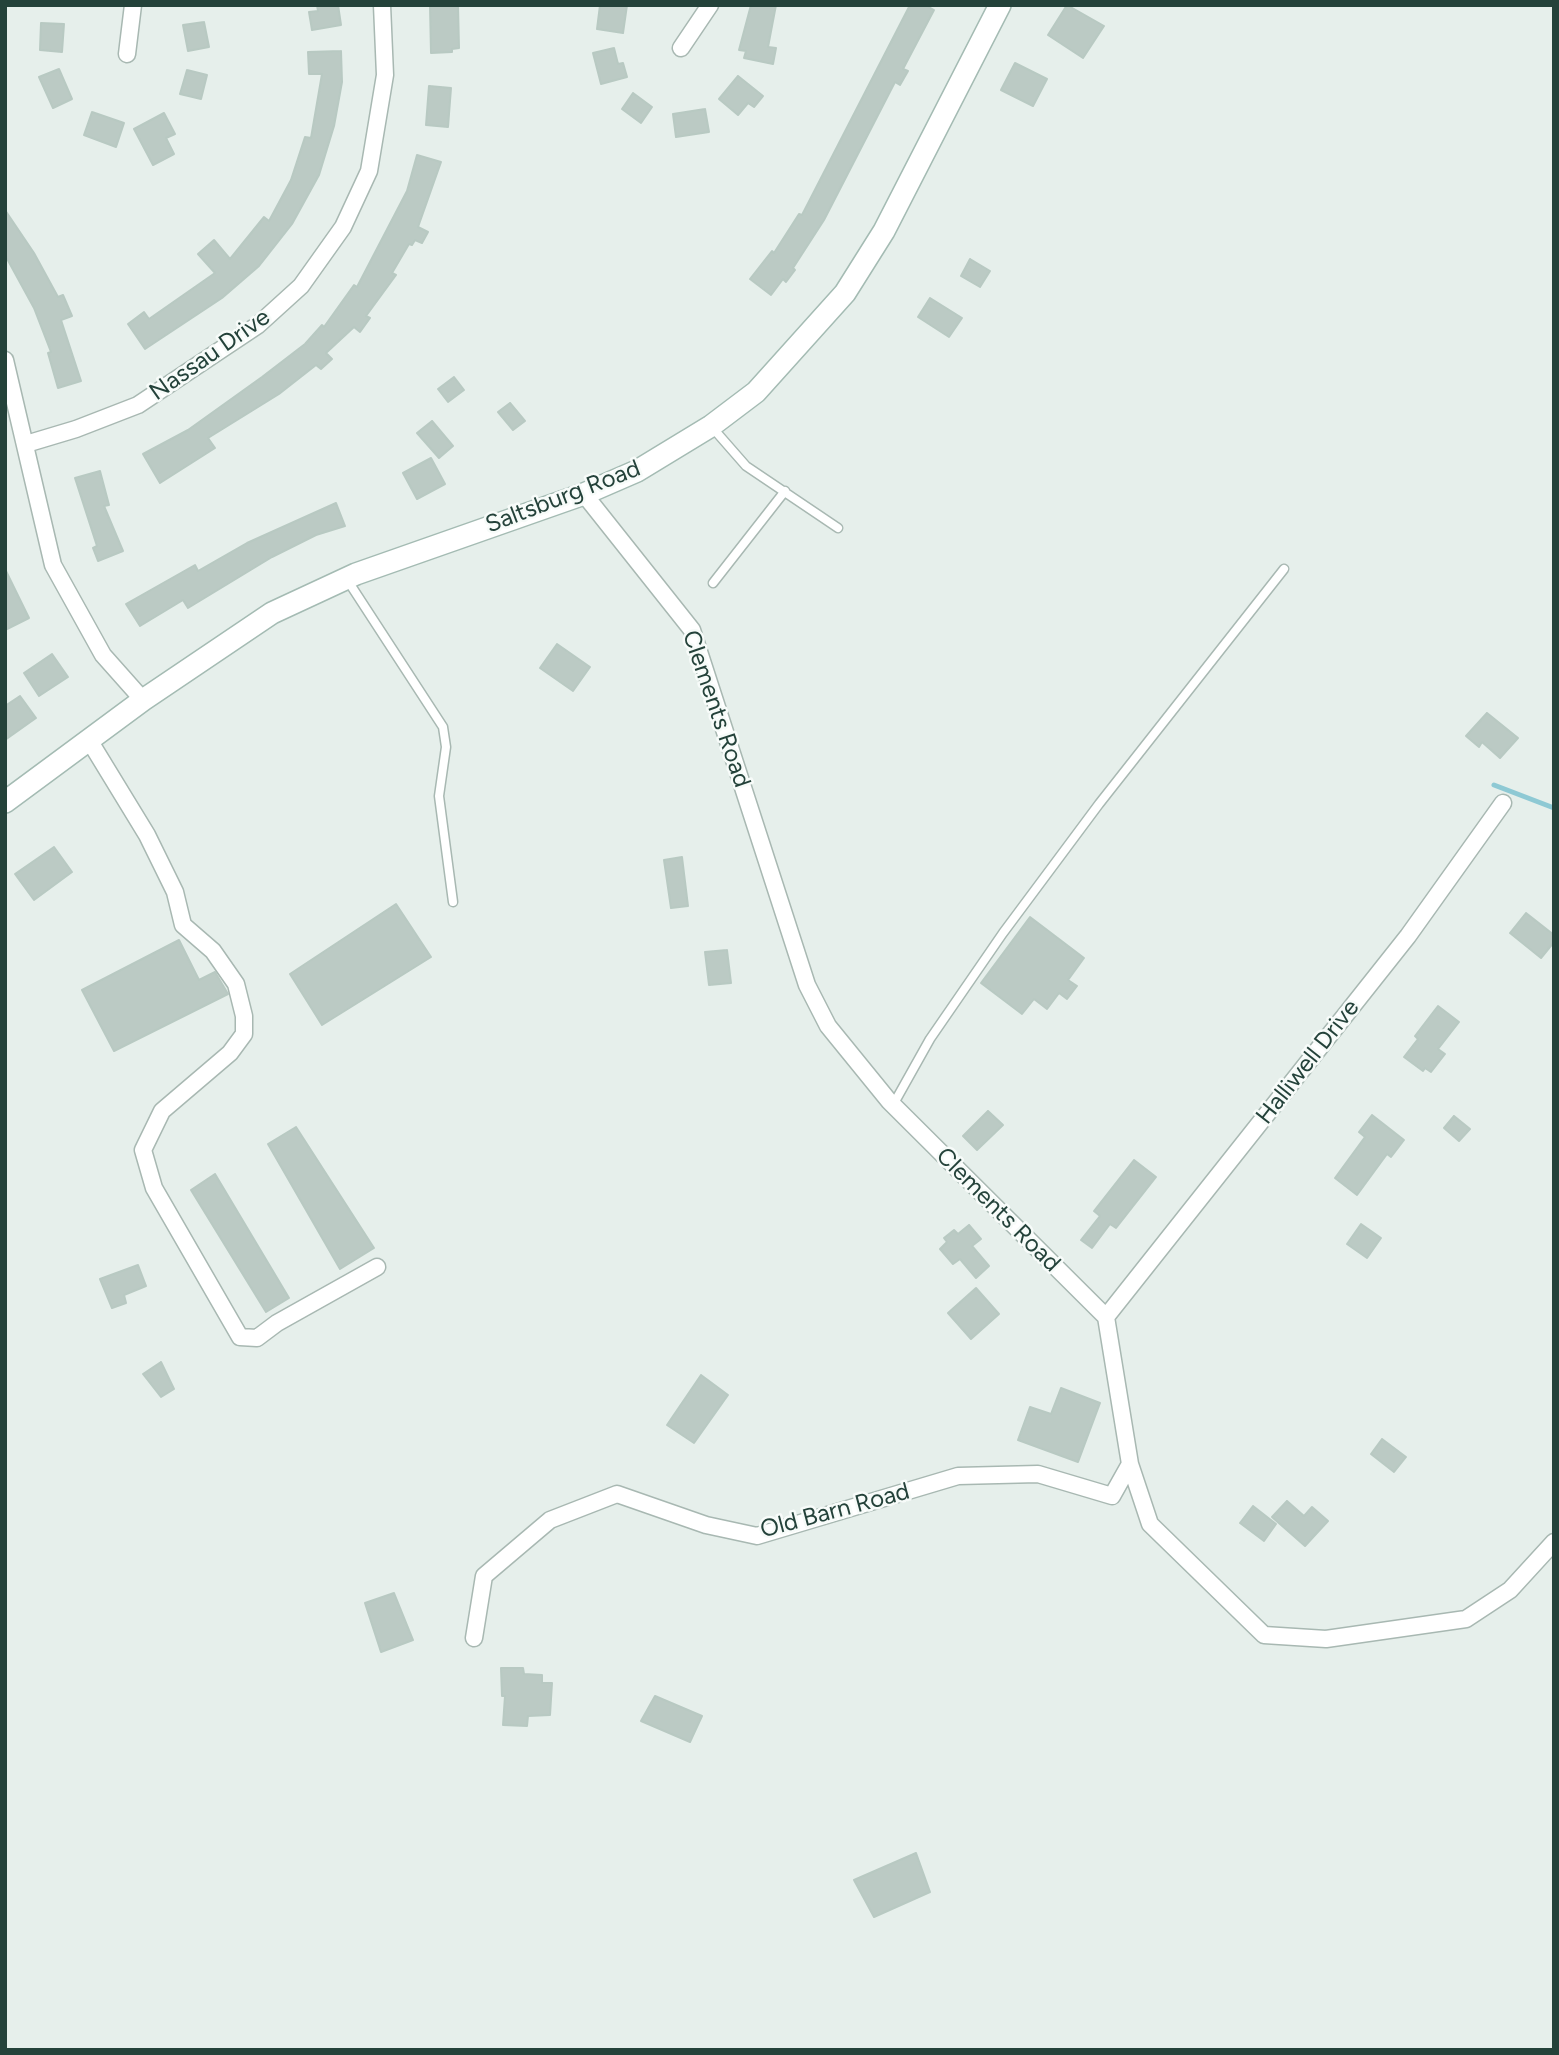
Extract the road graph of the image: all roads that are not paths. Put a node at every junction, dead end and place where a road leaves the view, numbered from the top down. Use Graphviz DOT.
graph roads {
  1 [pos="133,5"];
  2 [pos="382,5"];
  3 [pos="710,5"];
  4 [pos="1000,5"];
  5 [pos="681,48"];
  6 [pos="127,54"];
  7 [pos="5,360"];
  8 [pos="711,426"];
  9 [pos="26,444"];
  10 [pos="785,491"];
  11 [pos="584,494"];
  12 [pos="838,528"];
  13 [pos="1284,569"];
  14 [pos="346,579"];
  15 [pos="713,583"];
  16 [pos="143,700"];
  17 [pos="89,740"];
  18 [pos="5,802"];
  19 [pos="1503,803"];
  20 [pos="453,902"];
  21 [pos="893,1105"];
  22 [pos="377,1267"];
  23 [pos="1106,1317"];
  24 [pos="1130,1464"];
  25 [pos="1554,1542"];
  26 [pos="474,1639"];
  1 -- 6 [label="street"];
  2 -- 9 [label="street, Nassau Drive"];
  3 -- 5 [label="street"];
  4 -- 8 [label="main road, Saltsburg Road"];
  7 -- 9 [label="street"];
  8 -- 10 [label="lane"];
  8 -- 11 [label="main road, Saltsburg Road"];
  9 -- 16 [label="street"];
  10 -- 12 [label="lane"];
  10 -- 15 [label="lane"];
  11 -- 14 [label="main road, Saltsburg Road"];
  11 -- 21 [label="street, Clements Road"];
  13 -- 21 [label="lane"];
  14 -- 16 [label="main road, Saltsburg Road"];
  14 -- 20 [label="lane"];
  16 -- 17 [label="main road, Saltsburg Road"];
  17 -- 18 [label="main road, Saltsburg Road"];
  17 -- 22 [label="street"];
  19 -- 23 [label="street, Halliwell Drive"];
  21 -- 23 [label="street, Clements Road"];
  23 -- 24 [label="street"];
  24 -- 25 [label="street"];
  24 -- 26 [label="street, Old Barn Road"];
}
